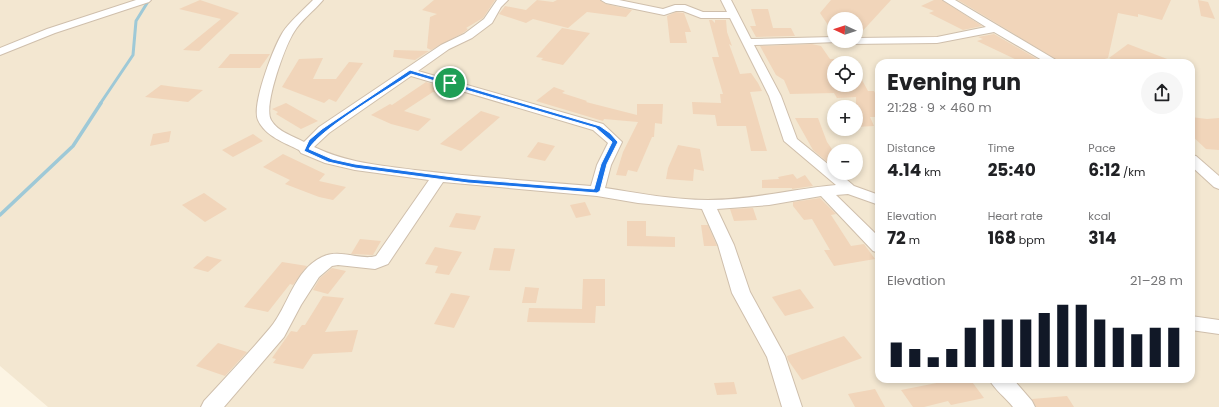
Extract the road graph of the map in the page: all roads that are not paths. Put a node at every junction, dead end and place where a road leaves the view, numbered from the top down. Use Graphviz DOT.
graph roads {
  1 [pos="146,0"];
  2 [pos="318,0"];
  3 [pos="504,0"];
  4 [pos="606,0"];
  5 [pos="726,0"];
  6 [pos="948,0"];
  7 [pos="734,15"];
  8 [pos="996,28"];
  9 [pos="827,40"];
  10 [pos="863,41"];
  11 [pos="748,42"];
  12 [pos="0,52"];
  13 [pos="1048,59"];
  14 [pos="410,72"];
  15 [pos="306,150"];
  16 [pos="1195,163"];
  17 [pos="440,177"];
  18 [pos="1219,184"];
  19 [pos="849,189"];
  20 [pos="597,191"];
  21 [pos="824,191"];
  22 [pos="875,199"];
  23 [pos="708,205"];
  24 [pos="875,243"];
  25 [pos="1195,324"];
  26 [pos="1219,327"];
  27 [pos="1004,383"];
  28 [pos="211,407"];
  29 [pos="792,407"];
  30 [pos="1025,407"];
  1 -- 12 [label="street"];
  2 -- 15 [label="street"];
  3 -- 14 [label="street"];
  4 -- 7 [label="street"];
  5 -- 7 [label="street"];
  6 -- 8 [label="street"];
  7 -- 11 [label="street"];
  8 -- 10 [label="street"];
  8 -- 13 [label="street"];
  9 -- 11 [label="street"];
  11 -- 19 [label="street"];
  14 -- 15 [label="street"];
  14 -- 20 [label="street"];
  15 -- 17 [label="street"];
  16 -- 18 [label="street"];
  17 -- 20 [label="street"];
  17 -- 28 [label="street"];
  19 -- 21 [label="street"];
  19 -- 22 [label="street"];
  20 -- 23 [label="street"];
  21 -- 23 [label="street"];
  21 -- 24 [label="street"];
  23 -- 29 [label="street"];
  25 -- 26 [label="street"];
  27 -- 30 [label="street"];
}
